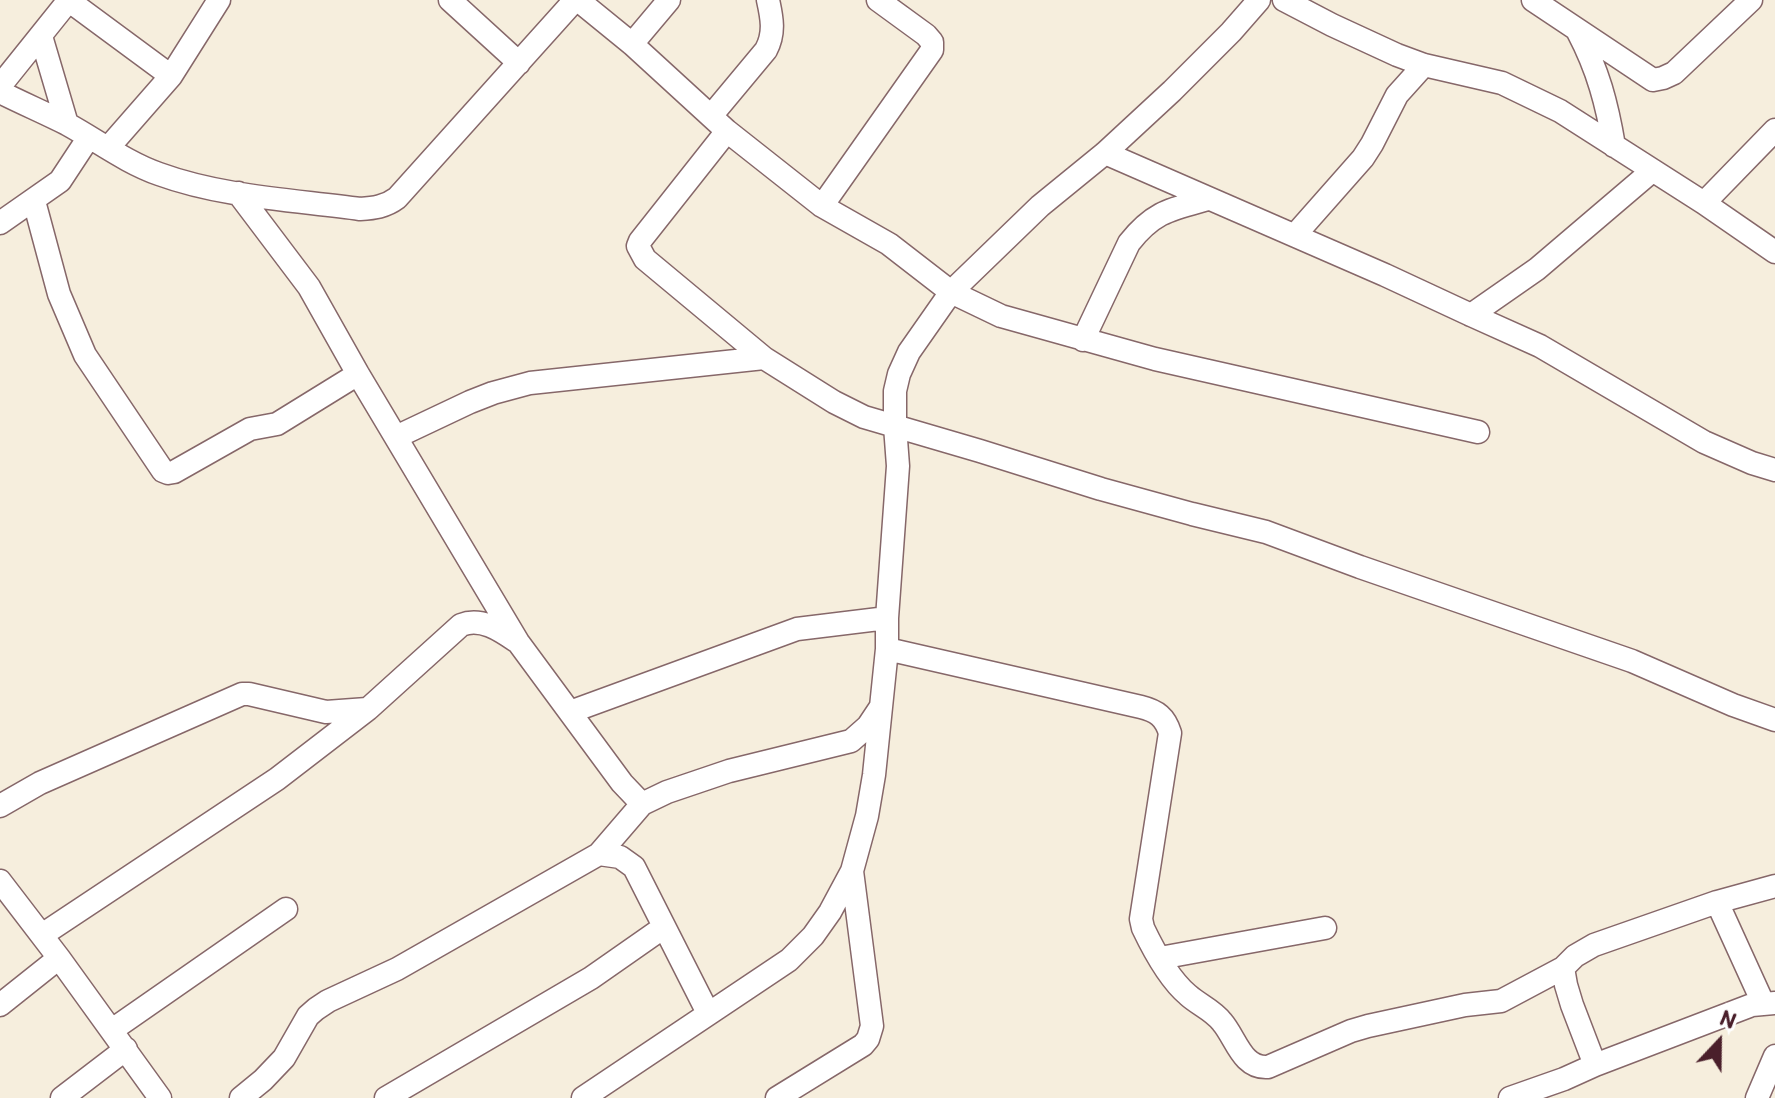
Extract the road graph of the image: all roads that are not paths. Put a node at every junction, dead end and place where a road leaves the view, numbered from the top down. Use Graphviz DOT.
graph roads {
  1 [pos="69,0"];
  2 [pos="219,0"];
  3 [pos="450,0"];
  4 [pos="577,0"];
  5 [pos="669,0"];
  6 [pos="768,0"];
  7 [pos="878,0"];
  8 [pos="1259,0"];
  9 [pos="1284,0"];
  10 [pos="1533,0"];
  11 [pos="1751,0"];
  12 [pos="1576,27"];
  13 [pos="41,36"];
  14 [pos="632,44"];
  15 [pos="1397,55"];
  16 [pos="519,63"];
  17 [pos="1424,65"];
  18 [pos="171,76"];
  19 [pos="0,89"];
  20 [pos="1397,95"];
  21 [pos="67,124"];
  22 [pos="719,124"];
  23 [pos="1775,130"];
  24 [pos="98,143"];
  25 [pos="1614,146"];
  26 [pos="1105,153"];
  27 [pos="1652,171"];
  28 [pos="238,193"];
  29 [pos="1208,199"];
  30 [pos="34,201"];
  31 [pos="1704,203"];
  32 [pos="822,206"];
  33 [pos="0,223"];
  34 [pos="1295,235"];
  35 [pos="1775,252"];
  36 [pos="951,292"];
  37 [pos="1471,315"];
  38 [pos="1083,340"];
  39 [pos="764,358"];
  40 [pos="358,374"];
  41 [pos="895,426"];
  42 [pos="1478,432"];
  43 [pos="396,437"];
  44 [pos="1775,470"];
  45 [pos="887,618"];
  46 [pos="518,642"];
  47 [pos="887,649"];
  48 [pos="880,708"];
  49 [pos="368,709"];
  50 [pos="570,712"];
  51 [pos="1775,720"];
  52 [pos="851,741"];
  53 [pos="874,775"];
  54 [pos="642,804"];
  55 [pos="0,806"];
  56 [pos="599,854"];
  57 [pos="852,871"];
  58 [pos="0,881"];
  59 [pos="1775,886"];
  60 [pos="1717,902"];
  61 [pos="286,909"];
  62 [pos="664,927"];
  63 [pos="1325,928"];
  64 [pos="42,935"];
  65 [pos="59,958"];
  66 [pos="1160,958"];
  67 [pos="1563,968"];
  68 [pos="1769,1003"];
  69 [pos="0,1005"];
  70 [pos="708,1013"];
  71 [pos="112,1030"];
  72 [pos="126,1049"];
  73 [pos="1595,1065"];
  74 [pos="1773,1068"];
  75 [pos="62,1098"];
  76 [pos="160,1098"];
  77 [pos="241,1098"];
  78 [pos="386,1098"];
  79 [pos="583,1098"];
  80 [pos="777,1098"];
  81 [pos="1510,1098"];
  82 [pos="1757,1098"];
  1 -- 13 [label="street"];
  1 -- 18 [label="street"];
  2 -- 18 [label="street"];
  3 -- 16 [label="street"];
  4 -- 14 [label="street"];
  4 -- 16 [label="street"];
  5 -- 14 [label="street"];
  6 -- 22 [label="street"];
  7 -- 32 [label="street"];
  8 -- 26 [label="street"];
  9 -- 15 [label="street"];
  10 -- 12 [label="street"];
  11 -- 12 [label="street"];
  12 -- 25 [label="street"];
  13 -- 19 [label="street"];
  13 -- 21 [label="street"];
  14 -- 22 [label="street"];
  15 -- 17 [label="street"];
  15 -- 20 [label="street"];
  16 -- 28 [label="street"];
  17 -- 20 [label="street"];
  17 -- 25 [label="street"];
  18 -- 24 [label="street"];
  19 -- 21 [label="street"];
  20 -- 34 [label="street"];
  21 -- 24 [label="street"];
  22 -- 32 [label="street"];
  22 -- 39 [label="street"];
  23 -- 31 [label="street"];
  24 -- 28 [label="street"];
  24 -- 30 [label="street"];
  25 -- 27 [label="street"];
  26 -- 29 [label="street"];
  26 -- 36 [label="street"];
  27 -- 31 [label="street"];
  27 -- 37 [label="street"];
  28 -- 40 [label="street"];
  29 -- 34 [label="street"];
  29 -- 38 [label="street"];
  30 -- 33 [label="street"];
  30 -- 40 [label="street"];
  31 -- 35 [label="street"];
  32 -- 36 [label="street"];
  34 -- 37 [label="street"];
  36 -- 38 [label="street"];
  36 -- 41 [label="street"];
  37 -- 44 [label="street"];
  38 -- 42 [label="street"];
  39 -- 41 [label="street"];
  39 -- 43 [label="street"];
  40 -- 43 [label="street"];
  41 -- 45 [label="street"];
  41 -- 51 [label="street"];
  43 -- 46 [label="street"];
  45 -- 47 [label="street"];
  45 -- 50 [label="street"];
  46 -- 49 [label="street"];
  46 -- 50 [label="street"];
  47 -- 48 [label="street"];
  47 -- 66 [label="street"];
  48 -- 52 [label="street"];
  48 -- 53 [label="street"];
  49 -- 55 [label="street"];
  49 -- 64 [label="street"];
  50 -- 54 [label="street"];
  52 -- 53 [label="street"];
  52 -- 54 [label="street"];
  53 -- 57 [label="street"];
  54 -- 56 [label="street"];
  56 -- 62 [label="street"];
  56 -- 77 [label="street"];
  57 -- 70 [label="street"];
  57 -- 80 [label="street"];
  58 -- 64 [label="street"];
  59 -- 60 [label="street"];
  60 -- 67 [label="street"];
  60 -- 68 [label="street"];
  61 -- 71 [label="street"];
  62 -- 70 [label="street"];
  62 -- 78 [label="street"];
  63 -- 66 [label="street"];
  64 -- 65 [label="street"];
  65 -- 69 [label="street"];
  65 -- 71 [label="street"];
  66 -- 67 [label="street"];
  67 -- 73 [label="street"];
  68 -- 73 [label="street"];
  70 -- 79 [label="street"];
  71 -- 72 [label="street"];
  72 -- 75 [label="street"];
  72 -- 76 [label="street"];
  73 -- 81 [label="street"];
  74 -- 82 [label="street"];
}
